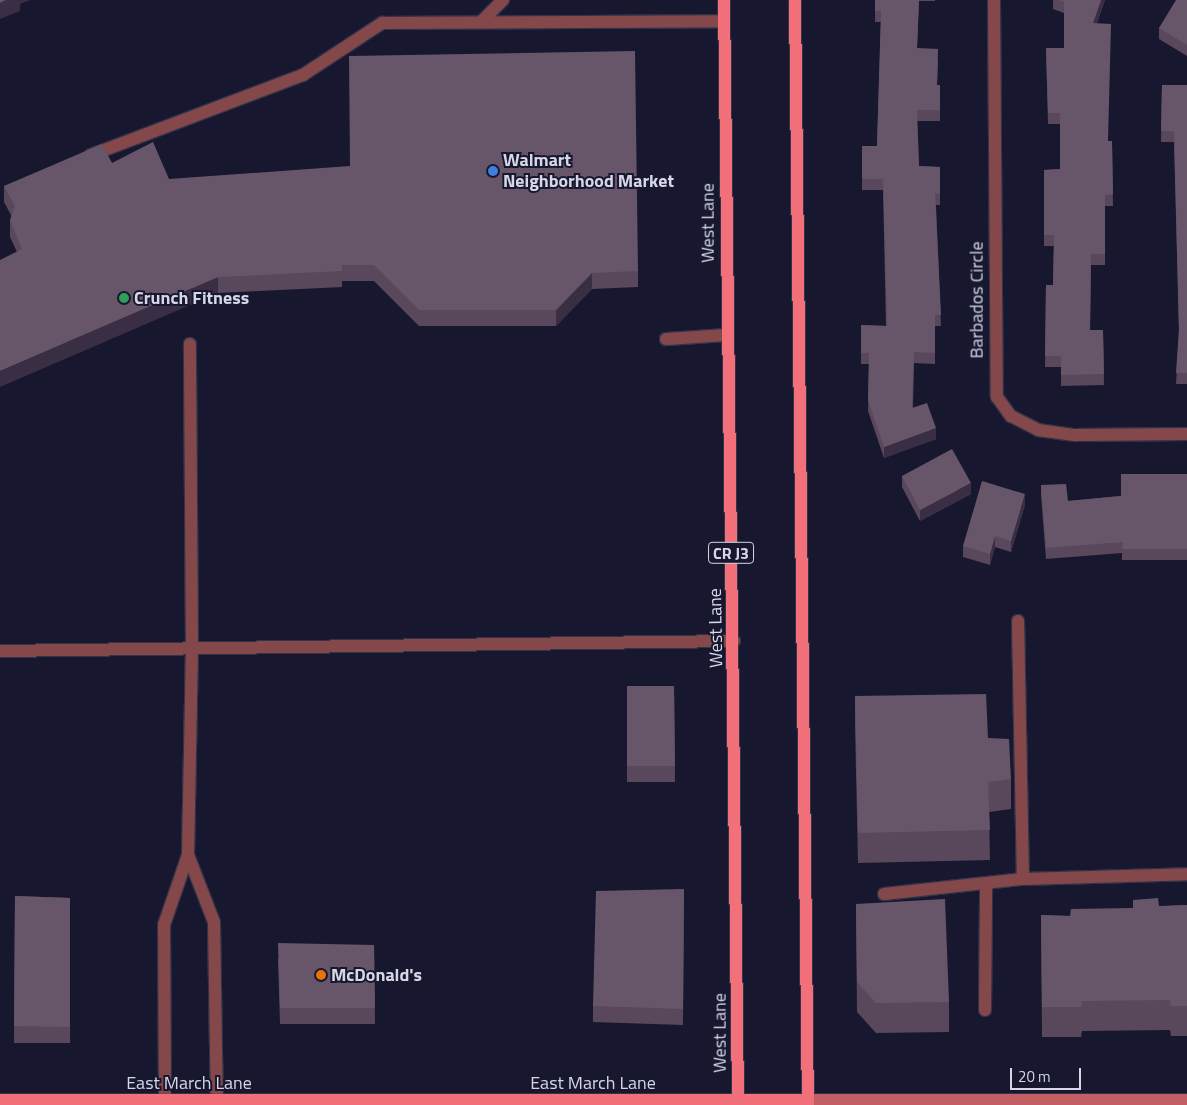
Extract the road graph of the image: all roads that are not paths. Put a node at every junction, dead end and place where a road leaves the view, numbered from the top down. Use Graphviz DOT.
graph roads {
  1 [pos="503,0"];
  2 [pos="724,0"];
  3 [pos="795,0"];
  4 [pos="994,0"];
  5 [pos="724,21"];
  6 [pos="482,22"];
  7 [pos="83,158"];
  8 [pos="727,334"];
  9 [pos="666,339"];
  10 [pos="190,344"];
  11 [pos="1187,434"];
  12 [pos="1018,621"];
  13 [pos="734,640"];
  14 [pos="192,647"];
  15 [pos="0,650"];
  16 [pos="188,855"];
  17 [pos="1187,874"];
  18 [pos="1023,879"];
  19 [pos="986,883"];
  20 [pos="884,894"];
  21 [pos="985,1010"];
  22 [pos="0,1100"];
  23 [pos="1187,1100"];
  24 [pos="165,1103"];
  25 [pos="217,1103"];
  26 [pos="738,1103"];
  27 [pos="808,1103"];
  1 -- 6 [label="street"];
  2 -- 5 [label="main road, West Lane / CR J3"];
  3 -- 27 [label="main road"];
  4 -- 11 [label="street, Barbados Circle"];
  5 -- 6 [label="street"];
  5 -- 8 [label="main road, West Lane / CR J3"];
  6 -- 7 [label="street"];
  8 -- 9 [label="street"];
  8 -- 13 [label="main road, West Lane / CR J3"];
  10 -- 14 [label="street"];
  12 -- 18 [label="street"];
  13 -- 14 [label="street"];
  13 -- 26 [label="main road, West Lane / CR J3"];
  14 -- 15 [label="street"];
  14 -- 16 [label="street"];
  16 -- 24 [label="street"];
  16 -- 25 [label="street"];
  17 -- 18 [label="street"];
  18 -- 19 [label="street"];
  19 -- 20 [label="street"];
  19 -- 21 [label="street"];
  22 -- 24 [label="main road, East March Lane"];
  23 -- 27 [label="main road, East March Lane"];
  24 -- 25 [label="main road, East March Lane"];
  25 -- 26 [label="main road, East March Lane"];
  26 -- 27 [label="main road, East March Lane"];
}
